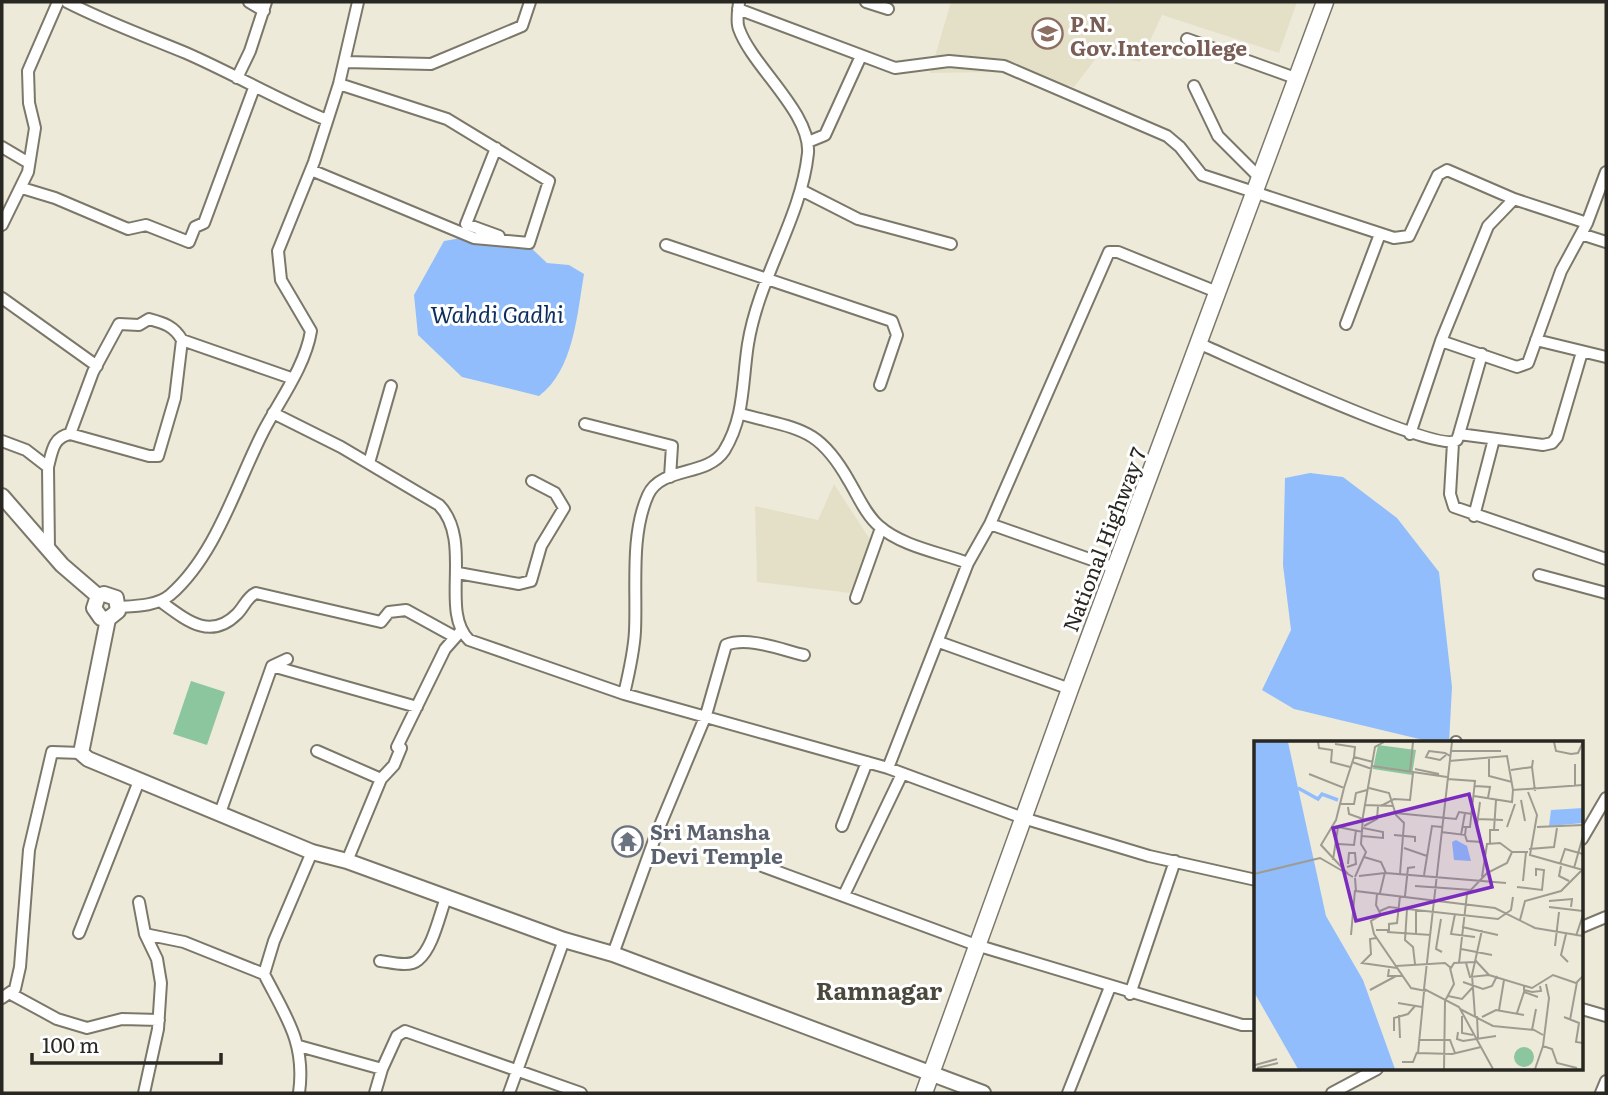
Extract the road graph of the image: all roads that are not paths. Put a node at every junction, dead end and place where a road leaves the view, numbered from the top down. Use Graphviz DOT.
graph roads {
  1 [pos="58,2"];
  2 [pos="67,2"];
  3 [pos="249,2"];
  4 [pos="358,2"];
  5 [pos="530,2"];
  6 [pos="866,2"];
  7 [pos="1325,2"];
  8 [pos="738,5"];
  9 [pos="265,6"];
  10 [pos="888,9"];
  11 [pos="1187,39"];
  12 [pos="861,57"];
  13 [pos="345,62"];
  14 [pos="237,78"];
  15 [pos="1298,79"];
  16 [pos="339,84"];
  17 [pos="1194,86"];
  18 [pos="254,88"];
  19 [pos="327,120"];
  20 [pos="808,142"];
  21 [pos="2,147"];
  22 [pos="496,149"];
  23 [pos="29,163"];
  24 [pos="311,170"];
  25 [pos="1606,172"];
  26 [pos="1259,185"];
  27 [pos="22,188"];
  28 [pos="801,190"];
  29 [pos="1514,199"];
  30 [pos="1587,223"];
  31 [pos="2,225"];
  32 [pos="1380,233"];
  33 [pos="1581,234"];
  34 [pos="514,241"];
  35 [pos="1606,242"];
  36 [pos="951,244"];
  37 [pos="666,245"];
  38 [pos="765,281"];
  39 [pos="1217,292"];
  40 [pos="2,298"];
  41 [pos="1346,324"];
  42 [pos="182,340"];
  43 [pos="1536,340"];
  44 [pos="1441,341"];
  45 [pos="1198,343"];
  46 [pos="1582,352"];
  47 [pos="1482,354"];
  48 [pos="1606,358"];
  49 [pos="96,366"];
  50 [pos="291,378"];
  51 [pos="880,385"];
  52 [pos="391,386"];
  53 [pos="273,413"];
  54 [pos="741,414"];
  55 [pos="585,424"];
  56 [pos="70,434"];
  57 [pos="1410,434"];
  58 [pos="1456,439"];
  59 [pos="1494,439"];
  60 [pos="2,441"];
  61 [pos="369,463"];
  62 [pos="48,467"];
  63 [pos="670,477"];
  64 [pos="533,481"];
  65 [pos="2,496"];
  66 [pos="1474,516"];
  67 [pos="990,524"];
  68 [pos="881,528"];
  69 [pos="49,550"];
  70 [pos="1606,559"];
  71 [pos="968,563"];
  72 [pos="1115,568"];
  73 [pos="458,573"];
  74 [pos="1539,575"];
  75 [pos="1606,593"];
  76 [pos="98,596"];
  77 [pos="856,598"];
  78 [pos="160,601"];
  79 [pos="118,607"];
  80 [pos="108,619"];
  81 [pos="458,634"];
  82 [pos="939,642"];
  83 [pos="804,655"];
  84 [pos="287,659"];
  85 [pos="272,666"];
  86 [pos="1070,689"];
  87 [pos="624,694"];
  88 [pos="417,707"];
  89 [pos="705,715"];
  90 [pos="317,751"];
  91 [pos="81,752"];
  92 [pos="867,762"];
  93 [pos="888,768"];
  94 [pos="902,774"];
  95 [pos="381,779"];
  96 [pos="139,781"];
  97 [pos="1606,798"];
  98 [pos="219,813"];
  99 [pos="1023,818"];
  100 [pos="842,826"];
  101 [pos="1584,836"];
  102 [pos="312,852"];
  103 [pos="347,861"];
  104 [pos="1175,861"];
  105 [pos="762,866"];
  106 [pos="1254,880"];
  107 [pos="844,895"];
  108 [pos="446,898"];
  109 [pos="139,902"];
  110 [pos="1606,918"];
  111 [pos="1584,926"];
  112 [pos="79,933"];
  113 [pos="145,934"];
  114 [pos="564,940"];
  115 [pos="976,945"];
  116 [pos="613,954"];
  117 [pos="380,961"];
  118 [pos="264,974"];
  119 [pos="1110,987"];
  120 [pos="1130,994"];
  121 [pos="6,996"];
  122 [pos="1584,1010"];
  123 [pos="1606,1016"];
  124 [pos="159,1020"];
  125 [pos="1254,1025"];
  126 [pos="299,1046"];
  127 [pos="382,1069"];
  128 [pos="517,1069"];
  129 [pos="1375,1070"];
  130 [pos="931,1073"];
  131 [pos="1606,1081"];
  132 [pos="145,1093"];
  133 [pos="299,1093"];
  134 [pos="375,1093"];
  135 [pos="509,1093"];
  136 [pos="581,1093"];
  137 [pos="924,1093"];
  138 [pos="983,1093"];
  139 [pos="1068,1093"];
  140 [pos="1332,1093"];
  141 [pos="1601,1093"];
  1 -- 23 [label="street"];
  2 -- 14 [label="street"];
  3 -- 9 [label="street"];
  4 -- 13 [label="street"];
  5 -- 13 [label="street"];
  6 -- 10 [label="street"];
  7 -- 15 [label="main road, National Highway 7"];
  8 -- 12 [label="street"];
  8 -- 20 [label="street"];
  9 -- 14 [label="street"];
  11 -- 15 [label="street"];
  12 -- 20 [label="street"];
  12 -- 26 [label="street"];
  13 -- 16 [label="street"];
  14 -- 18 [label="street"];
  15 -- 26 [label="main road, National Highway 7"];
  16 -- 19 [label="street"];
  16 -- 22 [label="street"];
  17 -- 26 [label="street"];
  18 -- 19 [label="street"];
  18 -- 27 [label="street"];
  19 -- 24 [label="street"];
  20 -- 28 [label="street"];
  21 -- 23 [label="street"];
  22 -- 34 [label="street"];
  22 -- 34 [label="street"];
  23 -- 27 [label="street"];
  24 -- 34 [label="street"];
  24 -- 50 [label="street"];
  25 -- 30 [label="street"];
  26 -- 32 [label="street"];
  26 -- 39 [label="main road, National Highway 7"];
  27 -- 31 [label="street"];
  28 -- 36 [label="street"];
  28 -- 38 [label="street"];
  29 -- 30 [label="street"];
  29 -- 32 [label="street"];
  29 -- 44 [label="street"];
  30 -- 33 [label="street"];
  32 -- 41 [label="street"];
  33 -- 35 [label="street"];
  33 -- 43 [label="street"];
  37 -- 38 [label="street"];
  38 -- 51 [label="street"];
  38 -- 54 [label="street"];
  39 -- 45 [label="main road, National Highway 7"];
  39 -- 67 [label="street"];
  40 -- 49 [label="street"];
  42 -- 49 [label="street"];
  42 -- 50 [label="street"];
  42 -- 56 [label="street"];
  43 -- 46 [label="street"];
  43 -- 47 [label="street"];
  44 -- 47 [label="street"];
  44 -- 57 [label="street"];
  45 -- 57 [label="street"];
  45 -- 72 [label="main road, National Highway 7"];
  46 -- 48 [label="street"];
  46 -- 59 [label="street"];
  47 -- 58 [label="street"];
  49 -- 56 [label="street"];
  50 -- 53 [label="street"];
  52 -- 61 [label="street"];
  53 -- 61 [label="street"];
  53 -- 78 [label="street"];
  54 -- 63 [label="street"];
  54 -- 68 [label="street"];
  55 -- 63 [label="street"];
  56 -- 62 [label="street"];
  57 -- 58 [label="street"];
  58 -- 59 [label="street"];
  58 -- 66 [label="street"];
  59 -- 66 [label="street"];
  60 -- 62 [label="street"];
  61 -- 73 [label="street"];
  62 -- 69 [label="street"];
  63 -- 87 [label="street"];
  64 -- 73 [label="street"];
  65 -- 69 [label="main road"];
  66 -- 70 [label="street"];
  67 -- 71 [label="street"];
  67 -- 72 [label="street"];
  68 -- 71 [label="street"];
  68 -- 77 [label="street"];
  69 -- 76 [label="main road"];
  71 -- 82 [label="street"];
  72 -- 86 [label="main road, National Highway 7"];
  73 -- 81 [label="street"];
  74 -- 75 [label="street"];
  76 -- 79 [label="main road"];
  76 -- 80 [label="main road"];
  78 -- 79 [label="street"];
  78 -- 81 [label="street"];
  79 -- 80 [label="main road"];
  80 -- 91 [label="main road"];
  81 -- 87 [label="street"];
  81 -- 88 [label="street"];
  82 -- 86 [label="street"];
  82 -- 93 [label="street"];
  83 -- 89 [label="street"];
  84 -- 85 [label="street"];
  85 -- 88 [label="street"];
  85 -- 98 [label="street"];
  86 -- 99 [label="main road, National Highway 7"];
  87 -- 89 [label="street"];
  88 -- 95 [label="street"];
  89 -- 92 [label="street"];
  89 -- 116 [label="street"];
  90 -- 95 [label="street"];
  91 -- 96 [label="main road"];
  91 -- 121 [label="street"];
  92 -- 93 [label="street"];
  92 -- 100 [label="street"];
  93 -- 94 [label="street"];
  94 -- 99 [label="street"];
  94 -- 107 [label="street"];
  95 -- 103 [label="street"];
  96 -- 98 [label="main road"];
  96 -- 112 [label="street"];
  97 -- 101 [label="street"];
  98 -- 102 [label="main road"];
  99 -- 104 [label="street"];
  99 -- 115 [label="main road, National Highway 7"];
  102 -- 103 [label="main road"];
  102 -- 118 [label="street"];
  103 -- 108 [label="main road"];
  104 -- 106 [label="street"];
  104 -- 120 [label="street"];
  105 -- 107 [label="street"];
  107 -- 115 [label="street"];
  108 -- 114 [label="main road"];
  108 -- 117 [label="street"];
  109 -- 113 [label="street"];
  110 -- 111 [label="street"];
  113 -- 118 [label="street"];
  113 -- 124 [label="street"];
  114 -- 116 [label="main road"];
  114 -- 128 [label="street"];
  115 -- 119 [label="street"];
  115 -- 130 [label="main road, National Highway 7"];
  116 -- 130 [label="main road"];
  118 -- 126 [label="street"];
  119 -- 120 [label="street"];
  119 -- 139 [label="street"];
  120 -- 125 [label="street"];
  121 -- 124 [label="street"];
  122 -- 123 [label="street"];
  124 -- 132 [label="street"];
  126 -- 127 [label="street"];
  126 -- 133 [label="street"];
  127 -- 128 [label="street"];
  127 -- 134 [label="street"];
  128 -- 135 [label="street"];
  128 -- 136 [label="street"];
  129 -- 140 [label="street"];
  130 -- 137 [label="main road, National Highway 7"];
  130 -- 138 [label="main road"];
  131 -- 141 [label="street"];
}
